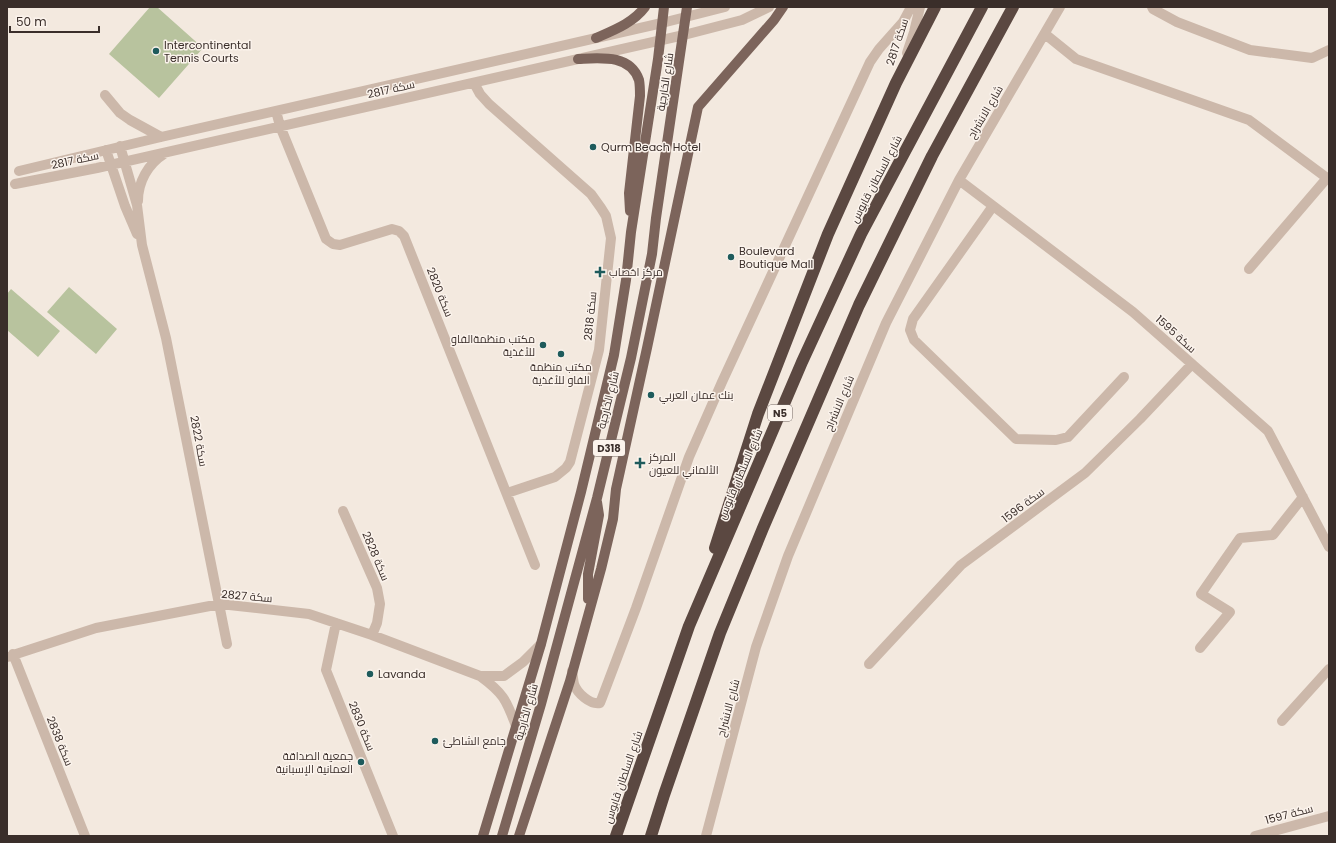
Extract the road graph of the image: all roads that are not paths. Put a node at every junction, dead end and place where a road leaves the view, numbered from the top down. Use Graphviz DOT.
graph roads {
  1 [pos="645,7"];
  2 [pos="664,7"];
  3 [pos="725,7"];
  4 [pos="769,7"];
  5 [pos="783,7"];
  6 [pos="911,7"];
  7 [pos="920,7"];
  8 [pos="935,7"];
  9 [pos="982,7"];
  10 [pos="1013,7"];
  11 [pos="1060,7"];
  12 [pos="1152,7"];
  13 [pos="687,12"];
  14 [pos="662,23"];
  15 [pos="1045,34"];
  16 [pos="684,35"];
  17 [pos="596,38"];
  18 [pos="660,40"];
  19 [pos="1329,50"];
  20 [pos="578,59"];
  21 [pos="474,83"];
  22 [pos="896,83"];
  23 [pos="105,95"];
  24 [pos="276,111"];
  25 [pos="280,126"];
  26 [pos="161,137"];
  27 [pos="120,146"];
  28 [pos="106,150"];
  29 [pos="168,152"];
  30 [pos="125,161"];
  31 [pos="111,164"];
  32 [pos="19,171"];
  33 [pos="959,180"];
  34 [pos="15,184"];
  35 [pos="137,205"];
  36 [pos="993,206"];
  37 [pos="631,232"];
  38 [pos="142,245"];
  39 [pos="1249,269"];
  40 [pos="1192,364"];
  41 [pos="1124,377"];
  42 [pos="507,492"];
  43 [pos="1303,497"];
  44 [pos="596,498"];
  45 [pos="343,511"];
  46 [pos="1329,547"];
  47 [pos="535,565"];
  48 [pos="220,604"];
  49 [pos="588,613"];
  50 [pos="336,623"];
  51 [pos="689,626"];
  52 [pos="372,635"];
  53 [pos="227,644"];
  54 [pos="540,644"];
  55 [pos="1200,648"];
  56 [pos="10,656"];
  57 [pos="869,664"];
  58 [pos="1329,670"];
  59 [pos="572,671"];
  60 [pos="480,676"];
  61 [pos="1282,721"];
  62 [pos="516,726"];
  63 [pos="1329,816"];
  64 [pos="85,836"];
  65 [pos="393,836"];
  66 [pos="483,836"];
  67 [pos="502,836"];
  68 [pos="519,836"];
  69 [pos="616,836"];
  70 [pos="651,836"];
  71 [pos="706,836"];
  72 [pos="1255,836"];
  1 -- 17 [label="main road"];
  2 -- 14 [label="main road, شارع الخارجية / D318"];
  3 -- 13 [label="street, سكة 2817"];
  4 -- 16 [label="street, سكة 2817"];
  5 -- 49 [label="main road"];
  6 -- 59 [label="street"];
  7 -- 22 [label="street, سكة 2817"];
  8 -- 22 [label="highway"];
  9 -- 51 [label="highway, شارع السلطان قابوس / N5"];
  10 -- 70 [label="highway, N5"];
  11 -- 15 [label="street, شارع الانشراح"];
  12 -- 19 [label="street"];
  13 -- 14 [label="street, سكة 2817"];
  13 -- 16 [label="main road, شارع الخارجية / D318"];
  14 -- 17 [label="street, سكة 2817"];
  14 -- 18 [label="main road, شارع الخارجية / D318"];
  15 -- 33 [label="street, شارع الانشراح"];
  15 -- 39 [label="street"];
  16 -- 18 [label="street, سكة 2817"];
  16 -- 44 [label="main road, شارع الخارجية / D318"];
  17 -- 24 [label="street, سكة 2817"];
  18 -- 20 [label="street, سكة 2817"];
  18 -- 37 [label="main road, شارع الخارجية / D318"];
  20 -- 21 [label="street, سكة 2817"];
  20 -- 37 [label="main road"];
  21 -- 25 [label="street, سكة 2817"];
  21 -- 42 [label="street, سكة 2818"];
  22 -- 51 [label="highway"];
  23 -- 26 [label="street"];
  24 -- 25 [label="street, سكة 2820"];
  24 -- 26 [label="street, سكة 2817"];
  25 -- 29 [label="street, سكة 2817"];
  25 -- 42 [label="street, سكة 2820"];
  26 -- 27 [label="street, سكة 2817"];
  27 -- 28 [label="street, سكة 2817"];
  27 -- 30 [label="street, سكة 2822"];
  28 -- 31 [label="street, سكة 2822"];
  28 -- 32 [label="street, سكة 2817"];
  29 -- 30 [label="street, سكة 2817"];
  29 -- 35 [label="street"];
  30 -- 31 [label="street, سكة 2817"];
  30 -- 35 [label="street, سكة 2822"];
  31 -- 34 [label="street, سكة 2817"];
  31 -- 38 [label="street, سكة 2822"];
  33 -- 36 [label="street, سكة 1595"];
  33 -- 71 [label="street, شارع الانشراح"];
  35 -- 38 [label="street, سكة 2822"];
  36 -- 40 [label="street, سكة 1595"];
  36 -- 41 [label="street"];
  37 -- 54 [label="main road, شارع الخارجية / D318"];
  38 -- 48 [label="street, سكة 2822"];
  40 -- 43 [label="street, سكة 1595"];
  40 -- 57 [label="street, سكة 1596"];
  42 -- 47 [label="street, سكة 2820"];
  43 -- 46 [label="street, سكة 1595"];
  43 -- 55 [label="street"];
  44 -- 49 [label="main road"];
  44 -- 67 [label="main road, شارع الخارجية / D318"];
  45 -- 52 [label="street, سكة 2828"];
  48 -- 50 [label="street, سكة 2827"];
  48 -- 53 [label="street, سكة 2822"];
  48 -- 56 [label="street, سكة 2827"];
  49 -- 59 [label="main road"];
  50 -- 52 [label="street, سكة 2827"];
  50 -- 65 [label="street, سكة 2830"];
  51 -- 69 [label="highway, شارع السلطان قابوس / N5"];
  52 -- 60 [label="street, سكة 2827"];
  54 -- 60 [label="street, سكة 2827"];
  54 -- 62 [label="main road, شارع الخارجية / D318"];
  56 -- 64 [label="street, سكة 2838"];
  58 -- 61 [label="street"];
  59 -- 68 [label="main road"];
  60 -- 62 [label="street, سكة 2827"];
  62 -- 66 [label="main road, شارع الخارجية / D318"];
  63 -- 72 [label="street, سكة 1597"];
}
